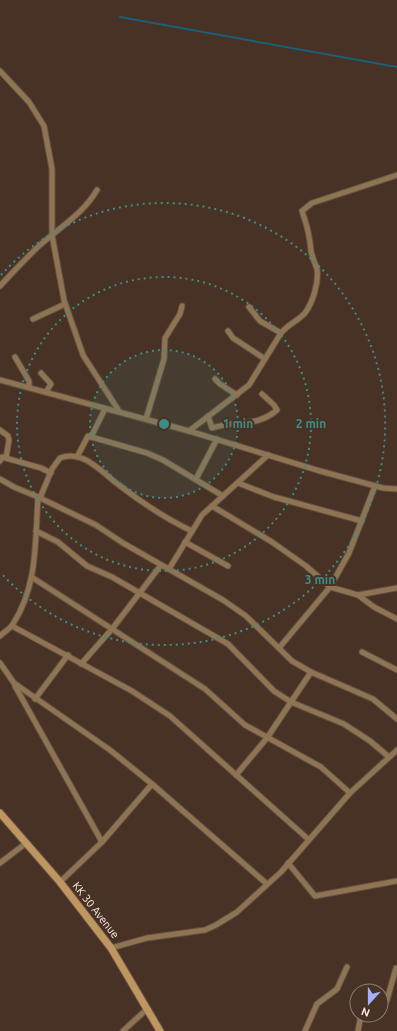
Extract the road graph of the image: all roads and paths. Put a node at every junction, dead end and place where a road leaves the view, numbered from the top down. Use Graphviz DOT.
graph roads {
  1 [pos="0,71"];
  2 [pos="397,175"];
  3 [pos="97,190"];
  4 [pos="52,235"];
  5 [pos="0,286"];
  6 [pos="65,304"];
  7 [pos="182,306"];
  8 [pos="248,307"];
  9 [pos="33,319"];
  10 [pos="228,331"];
  11 [pos="281,333"];
  12 [pos="15,357"];
  13 [pos="265,359"];
  14 [pos="41,373"];
  15 [pos="216,379"];
  16 [pos="0,380"];
  17 [pos="28,388"];
  18 [pos="46,392"];
  19 [pos="262,394"];
  20 [pos="237,395"];
  21 [pos="104,411"];
  22 [pos="119,411"];
  23 [pos="208,416"];
  24 [pos="146,419"];
  25 [pos="0,430"];
  26 [pos="189,430"];
  27 [pos="91,437"];
  28 [pos="217,439"];
  29 [pos="268,455"];
  30 [pos="6,458"];
  31 [pos="77,458"];
  32 [pos="0,461"];
  33 [pos="51,473"];
  34 [pos="0,479"];
  35 [pos="196,480"];
  36 [pos="238,483"];
  37 [pos="375,486"];
  38 [pos="397,489"];
  39 [pos="223,496"];
  40 [pos="39,497"];
  41 [pos="212,506"];
  42 [pos="362,521"];
  43 [pos="36,531"];
  44 [pos="192,531"];
  45 [pos="185,542"];
  46 [pos="161,565"];
  47 [pos="228,566"];
  48 [pos="169,569"];
  49 [pos="33,578"];
  50 [pos="330,586"];
  51 [pos="397,588"];
  52 [pos="139,593"];
  53 [pos="358,595"];
  54 [pos="397,619"];
  55 [pos="12,626"];
  56 [pos="112,629"];
  57 [pos="0,636"];
  58 [pos="279,648"];
  59 [pos="362,652"];
  60 [pos="68,655"];
  61 [pos="0,664"];
  62 [pos="81,664"];
  63 [pos="397,670"];
  64 [pos="311,672"];
  65 [pos="14,683"];
  66 [pos="35,699"];
  67 [pos="291,702"];
  68 [pos="397,720"];
  69 [pos="267,738"];
  70 [pos="397,750"];
  71 [pos="389,757"];
  72 [pos="236,775"];
  73 [pos="152,784"];
  74 [pos="350,793"];
  75 [pos="0,813"];
  76 [pos="308,839"];
  77 [pos="102,842"];
  78 [pos="25,844"];
  79 [pos="0,862"];
  80 [pos="288,864"];
  81 [pos="397,880"];
  82 [pos="60,882"];
  83 [pos="267,884"];
  84 [pos="111,948"];
  85 [pos="347,967"];
  86 [pos="396,968"];
  87 [pos="389,993"];
  88 [pos="147,1008"];
  89 [pos="123,1031"];
  90 [pos="160,1031"];
  91 [pos="306,1031"];
  1 -- 4 [label="street"];
  2 -- 11 [label="street"];
  3 -- 4 [label="street"];
  4 -- 5 [label="street"];
  4 -- 6 [label="street"];
  6 -- 9 [label="street"];
  6 -- 22 [label="street"];
  7 -- 24 [label="street"];
  8 -- 11 [label="street"];
  10 -- 13 [label="street"];
  11 -- 13 [label="street"];
  12 -- 17 [label="street"];
  13 -- 20 [label="street"];
  14 -- 18 [label="street"];
  15 -- 20 [label="street"];
  16 -- 17 [label="street"];
  17 -- 18 [label="street"];
  18 -- 22 [label="street"];
  19 -- 23 [label="street"];
  20 -- 23 [label="street"];
  21 -- 27 [label="street"];
  22 -- 24 [label="street"];
  23 -- 26 [label="street"];
  24 -- 26 [label="street"];
  25 -- 30 [label="street"];
  26 -- 28 [label="street"];
  27 -- 31 [label="street"];
  27 -- 35 [label="street"];
  28 -- 29 [label="street"];
  28 -- 35 [label="street"];
  29 -- 36 [label="street"];
  29 -- 37 [label="street"];
  30 -- 32 [label="street"];
  30 -- 33 [label="street"];
  31 -- 33 [label="street"];
  31 -- 44 [label="street"];
  33 -- 40 [label="street"];
  34 -- 40 [label="street"];
  35 -- 39 [label="street"];
  36 -- 39 [label="street"];
  36 -- 42 [label="street"];
  37 -- 38 [label="street"];
  37 -- 42 [label="street"];
  39 -- 41 [label="street"];
  40 -- 43 [label="street"];
  40 -- 46 [label="street"];
  41 -- 44 [label="street"];
  41 -- 50 [label="street"];
  42 -- 50 [label="street"];
  43 -- 49 [label="street"];
  43 -- 52 [label="street"];
  44 -- 45 [label="street"];
  45 -- 47 [label="street"];
  45 -- 48 [label="street"];
  46 -- 48 [label="street"];
  46 -- 52 [label="street"];
  48 -- 58 [label="street"];
  49 -- 55 [label="street"];
  49 -- 56 [label="street"];
  50 -- 53 [label="street"];
  50 -- 58 [label="street"];
  51 -- 53 [label="street"];
  52 -- 56 [label="street"];
  52 -- 67 [label="street"];
  53 -- 54 [label="street"];
  55 -- 57 [label="street"];
  55 -- 60 [label="street"];
  56 -- 62 [label="street"];
  56 -- 69 [label="street"];
  58 -- 64 [label="street"];
  59 -- 63 [label="street"];
  60 -- 62 [label="street"];
  60 -- 66 [label="street"];
  61 -- 65 [label="street"];
  62 -- 72 [label="street"];
  64 -- 67 [label="street"];
  64 -- 68 [label="street"];
  65 -- 66 [label="street"];
  65 -- 77 [label="street"];
  66 -- 73 [label="street"];
  67 -- 69 [label="street"];
  67 -- 71 [label="street"];
  69 -- 72 [label="street"];
  69 -- 74 [label="street"];
  70 -- 71 [label="street"];
  71 -- 74 [label="street"];
  72 -- 76 [label="street"];
  73 -- 77 [label="street"];
  73 -- 83 [label="street"];
  74 -- 76 [label="street"];
  75 -- 78 [label="main road, KK 30 Avenue"];
  76 -- 80 [label="street"];
  77 -- 82 [label="street"];
  78 -- 79 [label="street"];
  78 -- 82 [label="main road, KK 30 Avenue"];
  80 -- 81 [label="street"];
  80 -- 83 [label="street"];
  82 -- 84 [label="main road, KK 30 Avenue"];
  83 -- 84 [label="street"];
  84 -- 88 [label="main road, KK 30 Avenue"];
  85 -- 91 [label="street"];
  86 -- 87 [label="street"];
  88 -- 89 [label="street"];
  88 -- 90 [label="main road, KK 30 Avenue"];
}
